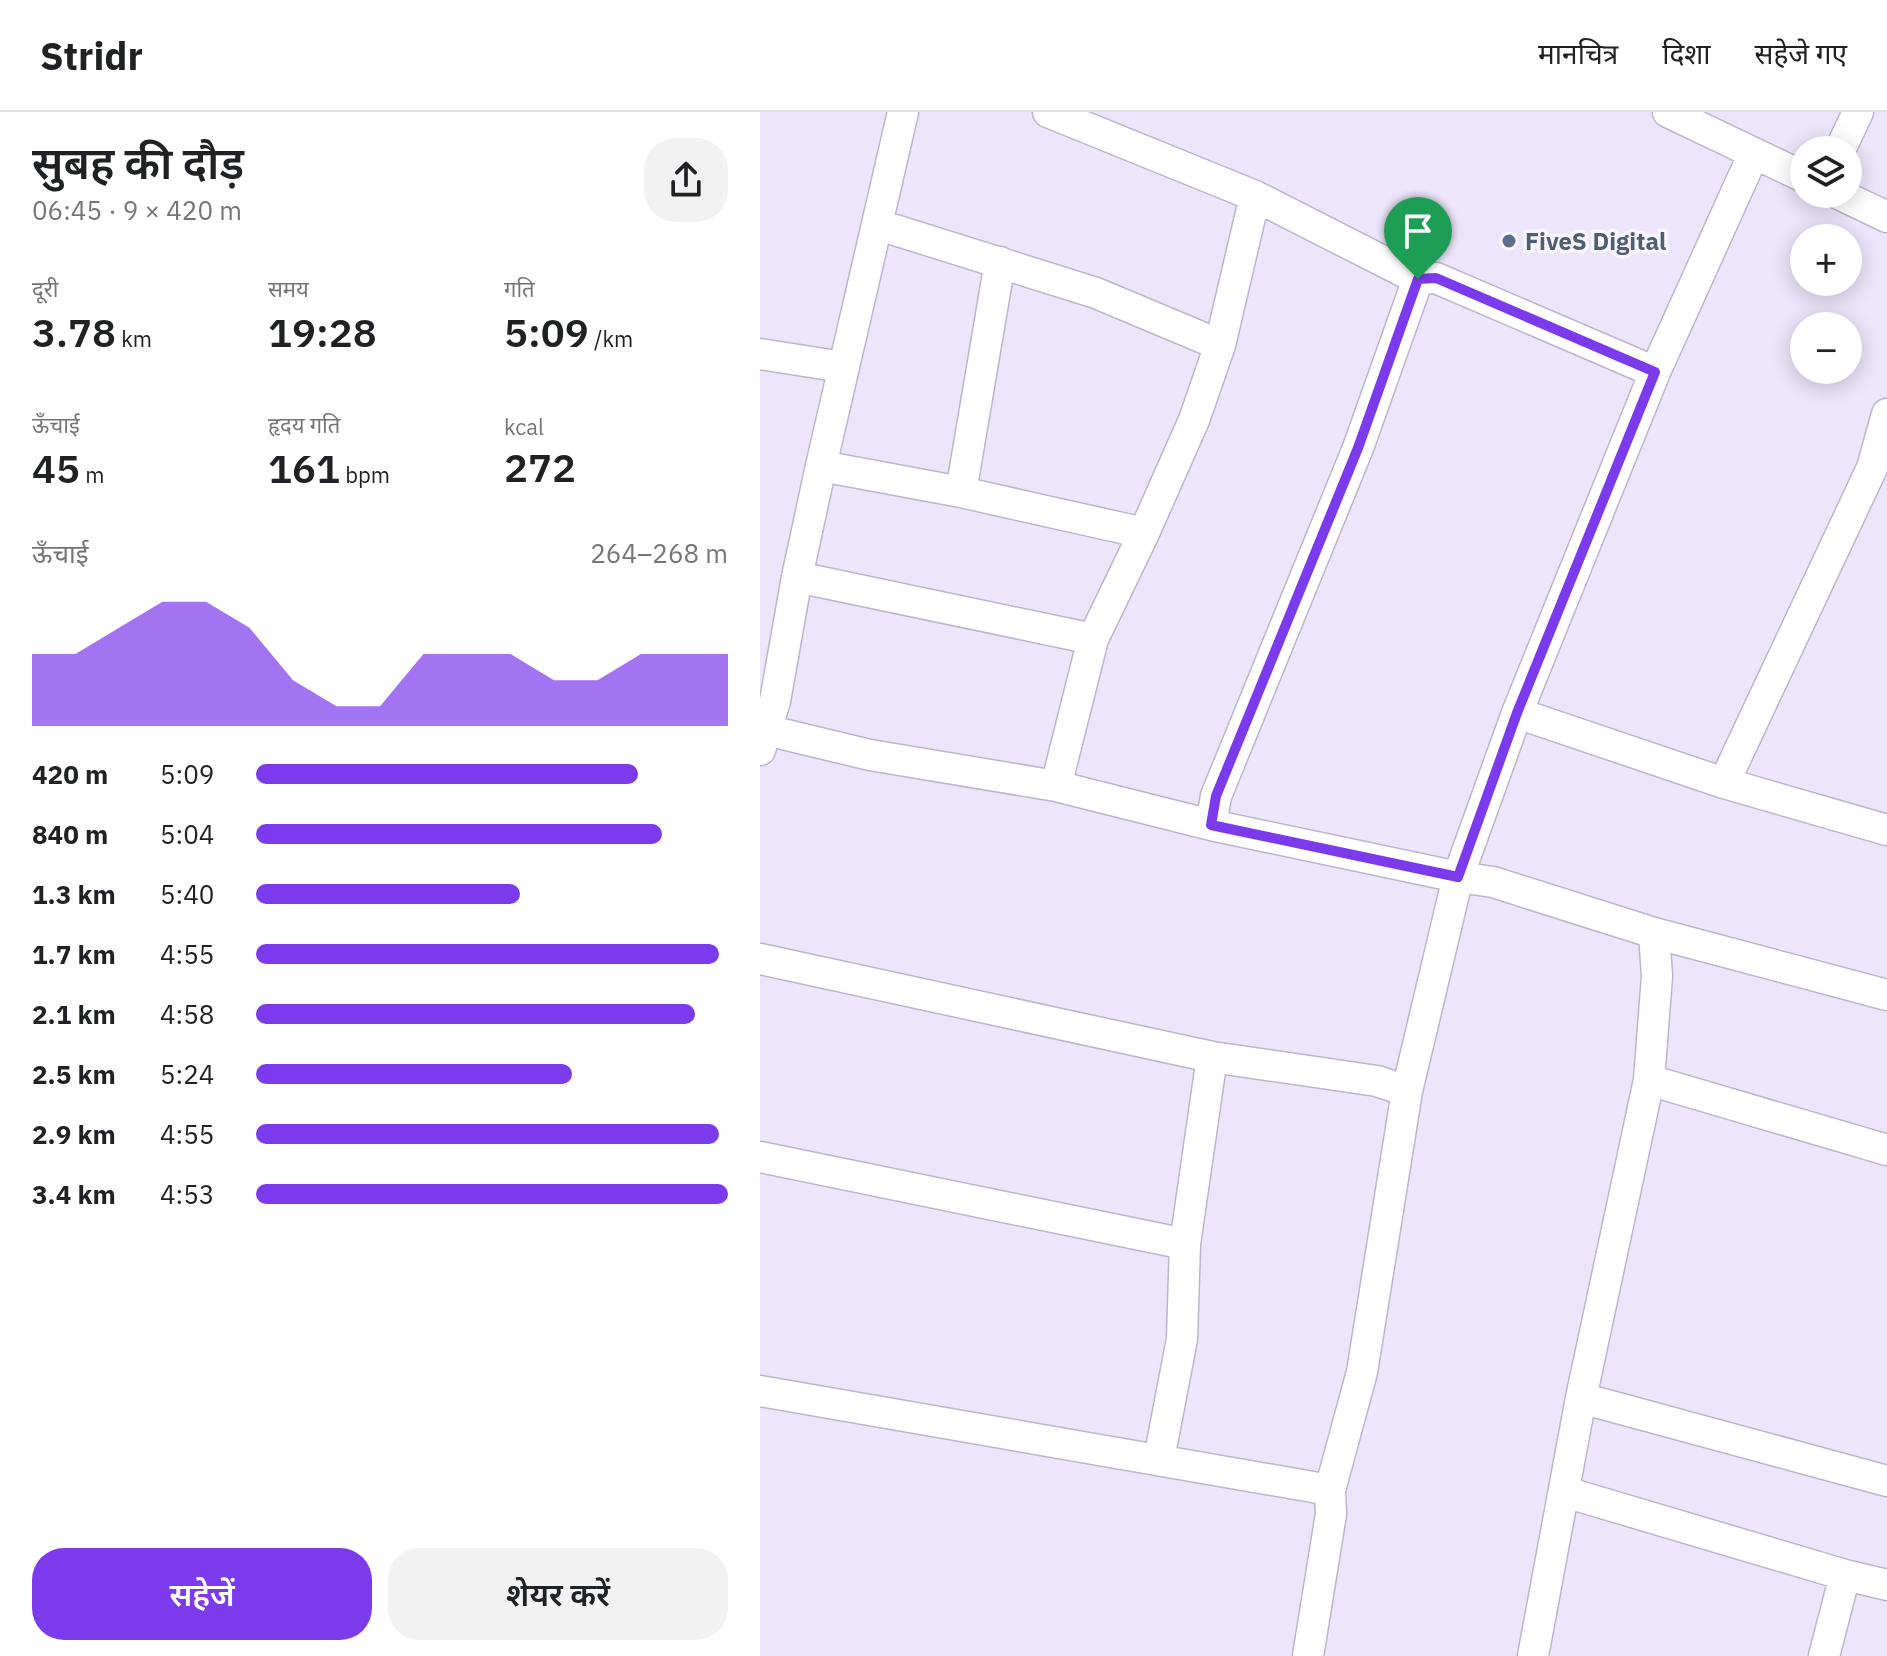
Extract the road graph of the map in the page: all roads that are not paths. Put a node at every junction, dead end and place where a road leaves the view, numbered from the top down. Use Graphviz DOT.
graph roads {
  1 [pos="903,112"];
  2 [pos="1048,112"];
  3 [pos="1858,112"];
  4 [pos="1670,113"];
  5 [pos="1847,136"];
  6 [pos="1754,153"];
  7 [pos="1790,170"];
  8 [pos="1255,196"];
  9 [pos="1862,205"];
  10 [pos="1887,217"];
  11 [pos="879,225"];
  12 [pos="1000,262"];
  13 [pos="1418,279"];
  14 [pos="1220,345"];
  15 [pos="760,354"];
  16 [pos="843,367"];
  17 [pos="1655,372"];
  18 [pos="1887,414"];
  19 [pos="821,466"];
  20 [pos="1879,473"];
  21 [pos="961,492"];
  22 [pos="1144,533"];
  23 [pos="797,577"];
  24 [pos="1093,639"];
  25 [pos="1517,713"];
  26 [pos="763,740"];
  27 [pos="1724,783"];
  28 [pos="1056,786"];
  29 [pos="1211,825"];
  30 [pos="1886,827"];
  31 [pos="1458,877"];
  32 [pos="1654,933"];
  33 [pos="760,959"];
  34 [pos="1887,995"];
  35 [pos="1212,1057"];
  36 [pos="1649,1080"];
  37 [pos="1407,1091"];
  38 [pos="1887,1150"];
  39 [pos="760,1157"];
  40 [pos="1185,1244"];
  41 [pos="760,1391"];
  42 [pos="1581,1398"];
  43 [pos="1159,1459"];
  44 [pos="1887,1481"];
  45 [pos="1330,1490"];
  46 [pos="1565,1492"];
  47 [pos="1845,1575"];
  48 [pos="1887,1585"];
  49 [pos="1308,1656"];
  50 [pos="1533,1656"];
  51 [pos="1824,1656"];
  1 -- 11 [label="street"];
  2 -- 8 [label="street"];
  3 -- 5 [label="street"];
  4 -- 6 [label="street"];
  6 -- 7 [label="street"];
  6 -- 17 [label="street"];
  8 -- 13 [label="street"];
  8 -- 14 [label="street"];
  9 -- 10 [label="street"];
  11 -- 12 [label="street"];
  11 -- 16 [label="street"];
  12 -- 14 [label="street"];
  12 -- 21 [label="street"];
  13 -- 17 [label="street"];
  13 -- 29 [label="street"];
  14 -- 22 [label="street"];
  15 -- 16 [label="street"];
  16 -- 19 [label="street"];
  17 -- 25 [label="street"];
  18 -- 20 [label="street"];
  19 -- 21 [label="street"];
  19 -- 23 [label="street"];
  20 -- 27 [label="street"];
  21 -- 22 [label="street"];
  22 -- 24 [label="street"];
  23 -- 24 [label="street"];
  23 -- 26 [label="street"];
  24 -- 28 [label="street"];
  25 -- 27 [label="street"];
  25 -- 31 [label="street"];
  26 -- 28 [label="street"];
  27 -- 30 [label="street"];
  28 -- 29 [label="street"];
  29 -- 31 [label="street"];
  31 -- 32 [label="street"];
  31 -- 37 [label="street"];
  32 -- 34 [label="street"];
  32 -- 36 [label="street"];
  33 -- 35 [label="street"];
  35 -- 37 [label="street"];
  35 -- 40 [label="street"];
  36 -- 38 [label="street"];
  36 -- 42 [label="street"];
  37 -- 45 [label="street"];
  39 -- 40 [label="street"];
  40 -- 43 [label="street"];
  41 -- 43 [label="street"];
  42 -- 44 [label="street"];
  42 -- 46 [label="street"];
  43 -- 45 [label="street"];
  45 -- 49 [label="street"];
  46 -- 47 [label="street"];
  46 -- 50 [label="street"];
  47 -- 48 [label="street"];
  47 -- 51 [label="street"];
}
